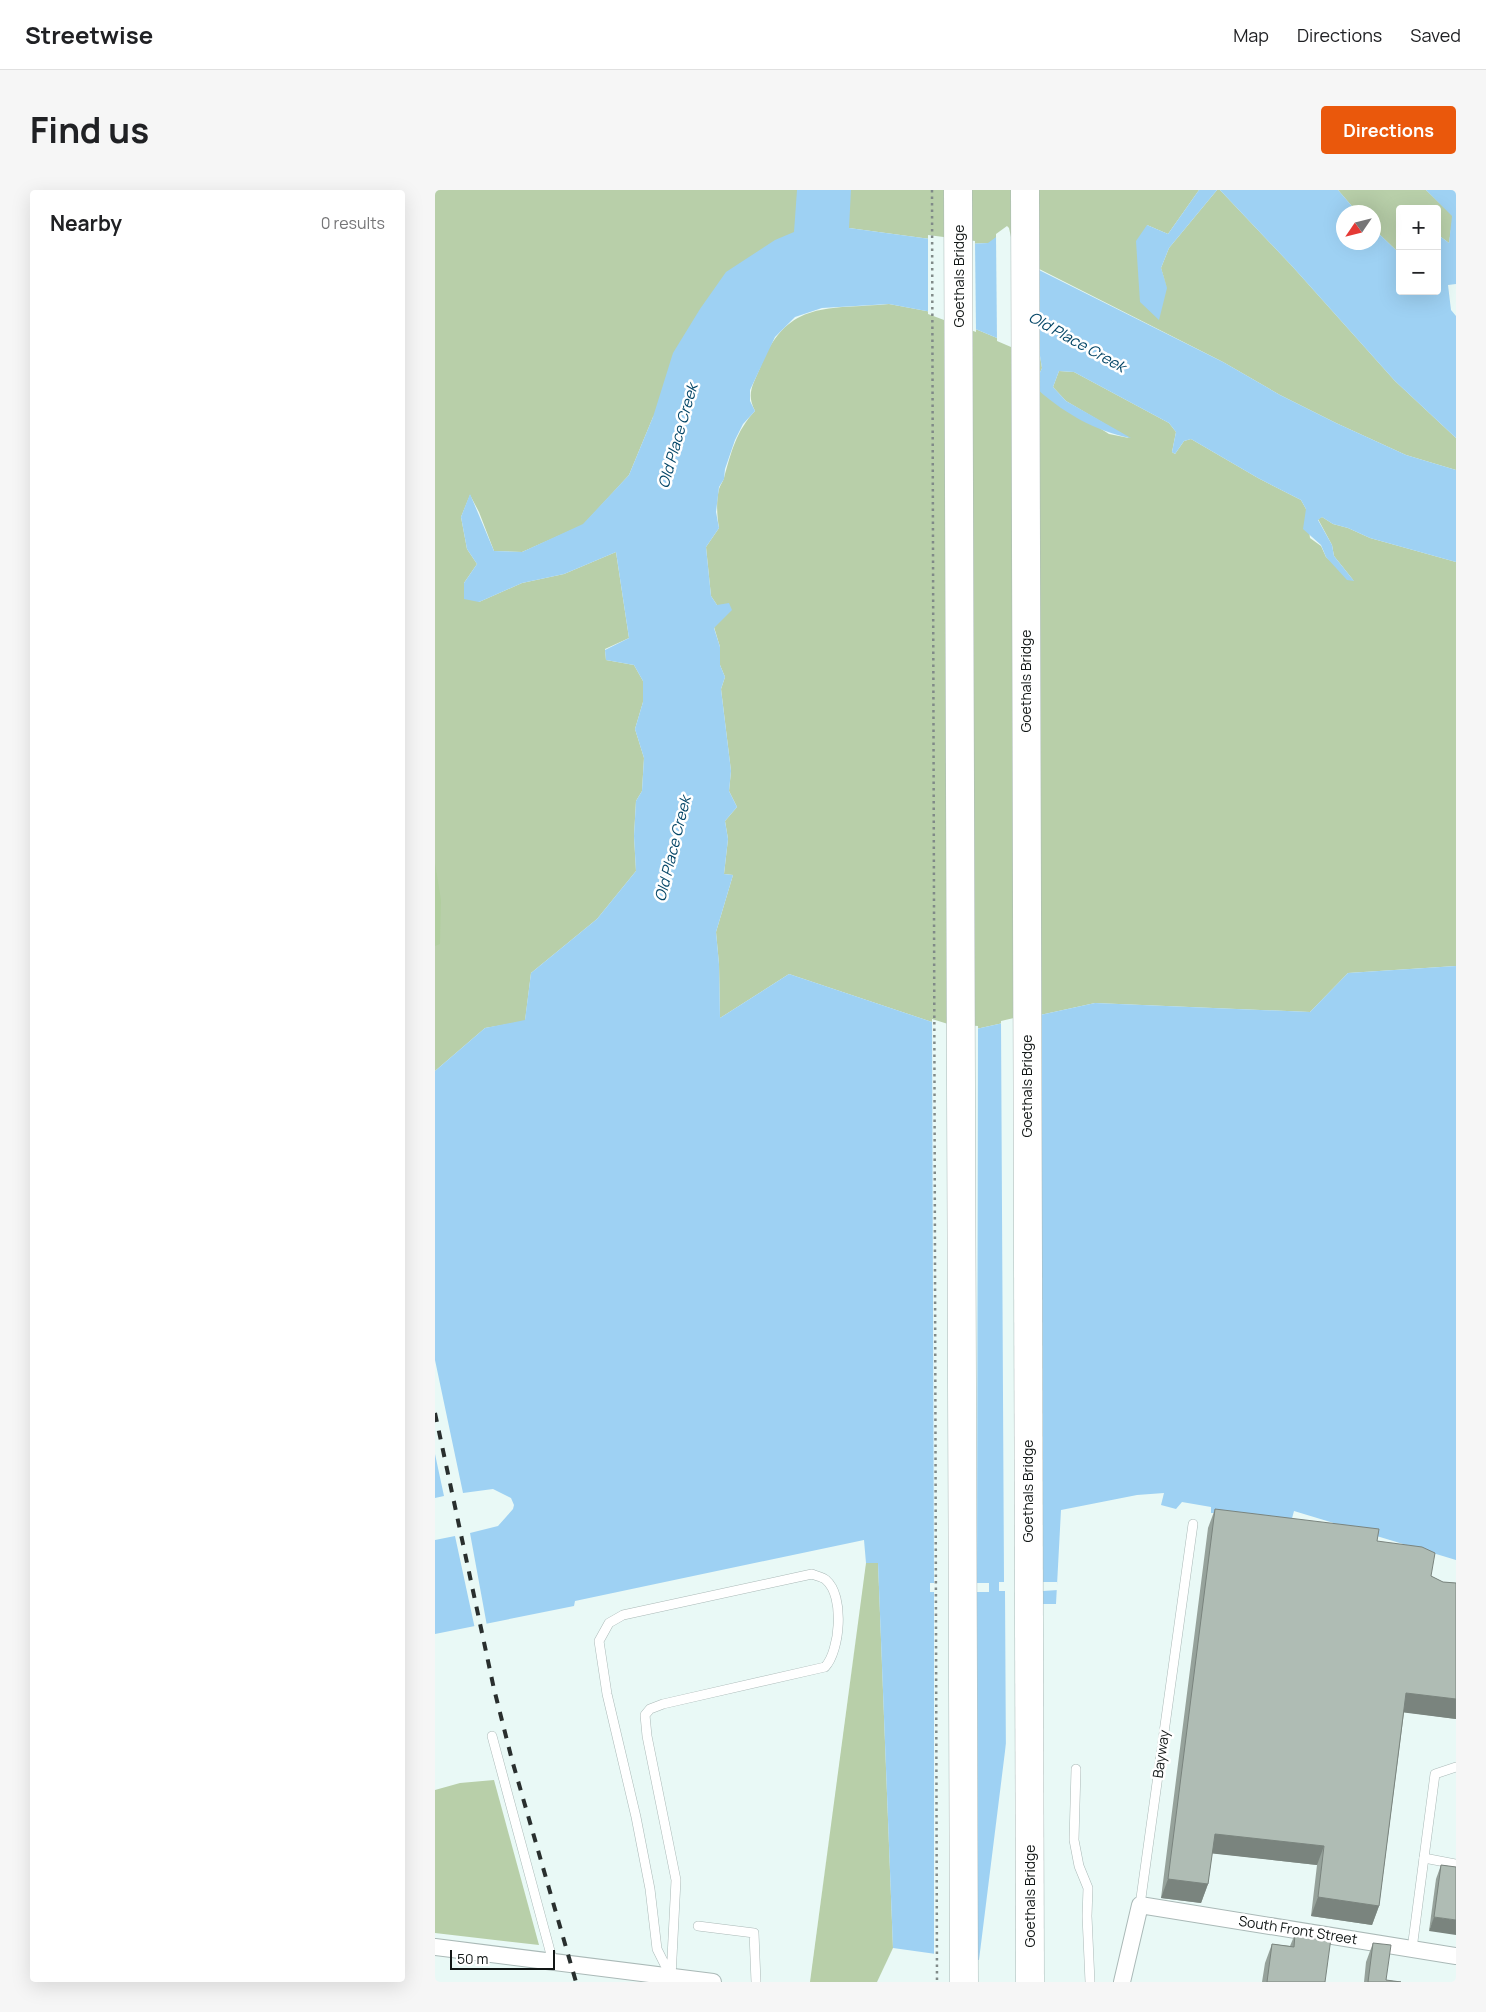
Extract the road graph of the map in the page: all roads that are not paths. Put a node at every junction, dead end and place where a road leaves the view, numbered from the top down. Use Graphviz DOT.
graph roads {
  1 [pos="958,190"];
  2 [pos="1025,190"];
  3 [pos="1193,1524"];
  4 [pos="492,1736"];
  5 [pos="1456,1767"];
  6 [pos="1076,1769"];
  7 [pos="1424,1858"];
  8 [pos="1456,1864"];
  9 [pos="1140,1905"];
  10 [pos="697,1926"];
  11 [pos="435,1947"];
  12 [pos="1412,1949"];
  13 [pos="1456,1956"];
  14 [pos="553,1962"];
  15 [pos="671,1977"];
  16 [pos="713,1982"];
  17 [pos="756,1982"];
  18 [pos="964,1982"];
  19 [pos="1030,1982"];
  20 [pos="1090,1982"];
  21 [pos="1122,1982"];
  1 -- 18 [label="highway, Goethals Bridge"];
  2 -- 19 [label="highway, Goethals Bridge"];
  3 -- 9 [label="lane, Bayway"];
  4 -- 14 [label="lane"];
  5 -- 7 [label="lane"];
  6 -- 20 [label="lane"];
  7 -- 8 [label="lane"];
  7 -- 12 [label="lane"];
  9 -- 12 [label="street, South Front Street"];
  9 -- 21 [label="street, Bayway"];
  10 -- 17 [label="lane"];
  11 -- 14 [label="street"];
  12 -- 13 [label="street, South Front Street"];
  14 -- 15 [label="street"];
  15 -- 15 [label="lane"];
  15 -- 16 [label="street"];
}
